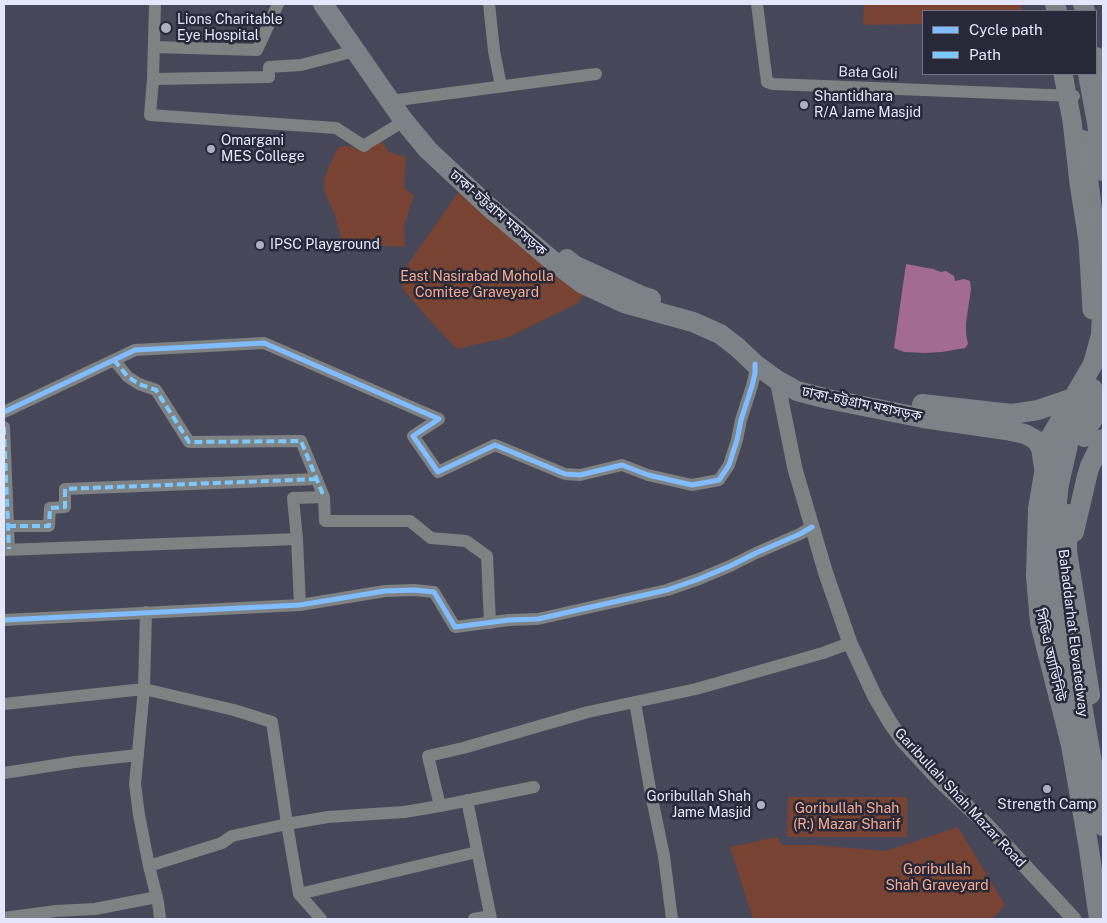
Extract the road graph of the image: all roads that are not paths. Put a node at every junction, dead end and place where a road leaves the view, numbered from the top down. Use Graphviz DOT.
graph roads {
  1 [pos="155,4"];
  2 [pos="278,4"];
  3 [pos="323,4"];
  4 [pos="336,4"];
  5 [pos="488,4"];
  6 [pos="757,4"];
  7 [pos="154,47"];
  8 [pos="355,51"];
  9 [pos="1097,62"];
  10 [pos="596,74"];
  11 [pos="1063,75"];
  12 [pos="1071,75"];
  13 [pos="1088,75"];
  14 [pos="153,79"];
  15 [pos="500,86"];
  16 [pos="1076,96"];
  17 [pos="1103,101"];
  18 [pos="398,109"];
  19 [pos="1103,170"];
  20 [pos="1092,310"];
  21 [pos="114,360"];
  22 [pos="755,364"];
  23 [pos="1103,368"];
  24 [pos="777,380"];
  25 [pos="1103,385"];
  26 [pos="1073,398"];
  27 [pos="1103,402"];
  28 [pos="4,412"];
  29 [pos="4,428"];
  30 [pos="1103,439"];
  31 [pos="1044,474"];
  32 [pos="317,479"];
  33 [pos="324,497"];
  34 [pos="8,526"];
  35 [pos="812,527"];
  36 [pos="297,539"];
  37 [pos="6,550"];
  38 [pos="1067,551"];
  39 [pos="300,605"];
  40 [pos="146,612"];
  41 [pos="4,620"];
  42 [pos="490,623"];
  43 [pos="850,643"];
  44 [pos="144,689"];
  45 [pos="635,702"];
  46 [pos="4,704"];
  47 [pos="138,755"];
  48 [pos="4,773"];
  49 [pos="1103,782"];
  50 [pos="534,788"];
  51 [pos="467,800"];
  52 [pos="440,806"];
  53 [pos="287,824"];
  54 [pos="1103,826"];
  55 [pos="477,852"];
  56 [pos="149,866"];
  57 [pos="1103,875"];
  58 [pos="299,894"];
  59 [pos="157,897"];
  60 [pos="491,917"];
  61 [pos="4,918"];
  62 [pos="160,919"];
  63 [pos="321,919"];
  64 [pos="474,919"];
  65 [pos="672,919"];
  66 [pos="1074,919"];
  67 [pos="1099,919"];
  1 -- 7 [label="street"];
  2 -- 7 [label="street"];
  3 -- 8 [label="highway, ঢাকা-চট্টগ্রাম মহাসড়ক"];
  4 -- 18 [label="highway, ঢাকা-চট্টগ্রাম মহাসড়ক"];
  5 -- 15 [label="street"];
  6 -- 16 [label="street, Bata Goli"];
  7 -- 14 [label="street"];
  8 -- 14 [label="street"];
  8 -- 18 [label="highway, ঢাকা-চট্টগ্রাম মহাসড়ক"];
  9 -- 17 [label="highway"];
  10 -- 15 [label="street"];
  11 -- 20 [label="main road, bridge"];
  12 -- 16 [label="highway, সিডিএ অ্যাভিনিউ"];
  13 -- 19 [label="highway"];
  14 -- 18 [label="street"];
  15 -- 18 [label="street"];
  16 -- 26 [label="highway, সিডিএ অ্যাভিনিউ"];
  18 -- 22 [label="highway, ঢাকা-চট্টগ্রাম মহাসড়ক"];
  18 -- 26 [label="highway, ঢাকা-চট্টগ্রাম মহাসড়ক"];
  21 -- 22 [label="street"];
  21 -- 28 [label="street"];
  21 -- 32 [label="street"];
  22 -- 24 [label="highway, ঢাকা-চট্টগ্রাম মহাসড়ক"];
  23 -- 57 [label="highway, Bahaddarhat Elevatedway"];
  24 -- 31 [label="highway, ঢাকা-চট্টগ্রাম মহাসড়ক"];
  24 -- 35 [label="street, Garibullah Shah Mazar Road"];
  25 -- 54 [label="highway, Bahaddarhat Elevatedway"];
  26 -- 31 [label="highway, সিডিএ অ্যাভিনিউ"];
  27 -- 38 [label="highway"];
  29 -- 34 [label="street"];
  30 -- 38 [label="highway"];
  31 -- 67 [label="highway, সিডিএ অ্যাভিনিউ"];
  32 -- 33 [label="street"];
  32 -- 34 [label="street"];
  33 -- 36 [label="street"];
  33 -- 42 [label="street"];
  34 -- 37 [label="street"];
  35 -- 42 [label="street"];
  35 -- 43 [label="street, Garibullah Shah Mazar Road"];
  36 -- 37 [label="street"];
  36 -- 39 [label="street"];
  38 -- 49 [label="highway"];
  39 -- 40 [label="street"];
  39 -- 42 [label="street"];
  40 -- 41 [label="street"];
  40 -- 44 [label="street"];
  43 -- 45 [label="street"];
  43 -- 66 [label="street, Garibullah Shah Mazar Road"];
  44 -- 46 [label="street"];
  44 -- 47 [label="street"];
  44 -- 53 [label="street"];
  45 -- 52 [label="street"];
  45 -- 65 [label="street"];
  47 -- 48 [label="street"];
  47 -- 56 [label="street"];
  50 -- 51 [label="street"];
  51 -- 52 [label="street"];
  51 -- 55 [label="street"];
  52 -- 53 [label="street"];
  53 -- 56 [label="street"];
  53 -- 58 [label="street"];
  55 -- 58 [label="street"];
  55 -- 60 [label="street"];
  56 -- 59 [label="street"];
  58 -- 63 [label="street"];
  59 -- 61 [label="street"];
  59 -- 62 [label="street"];
  60 -- 64 [label="street"];
}
